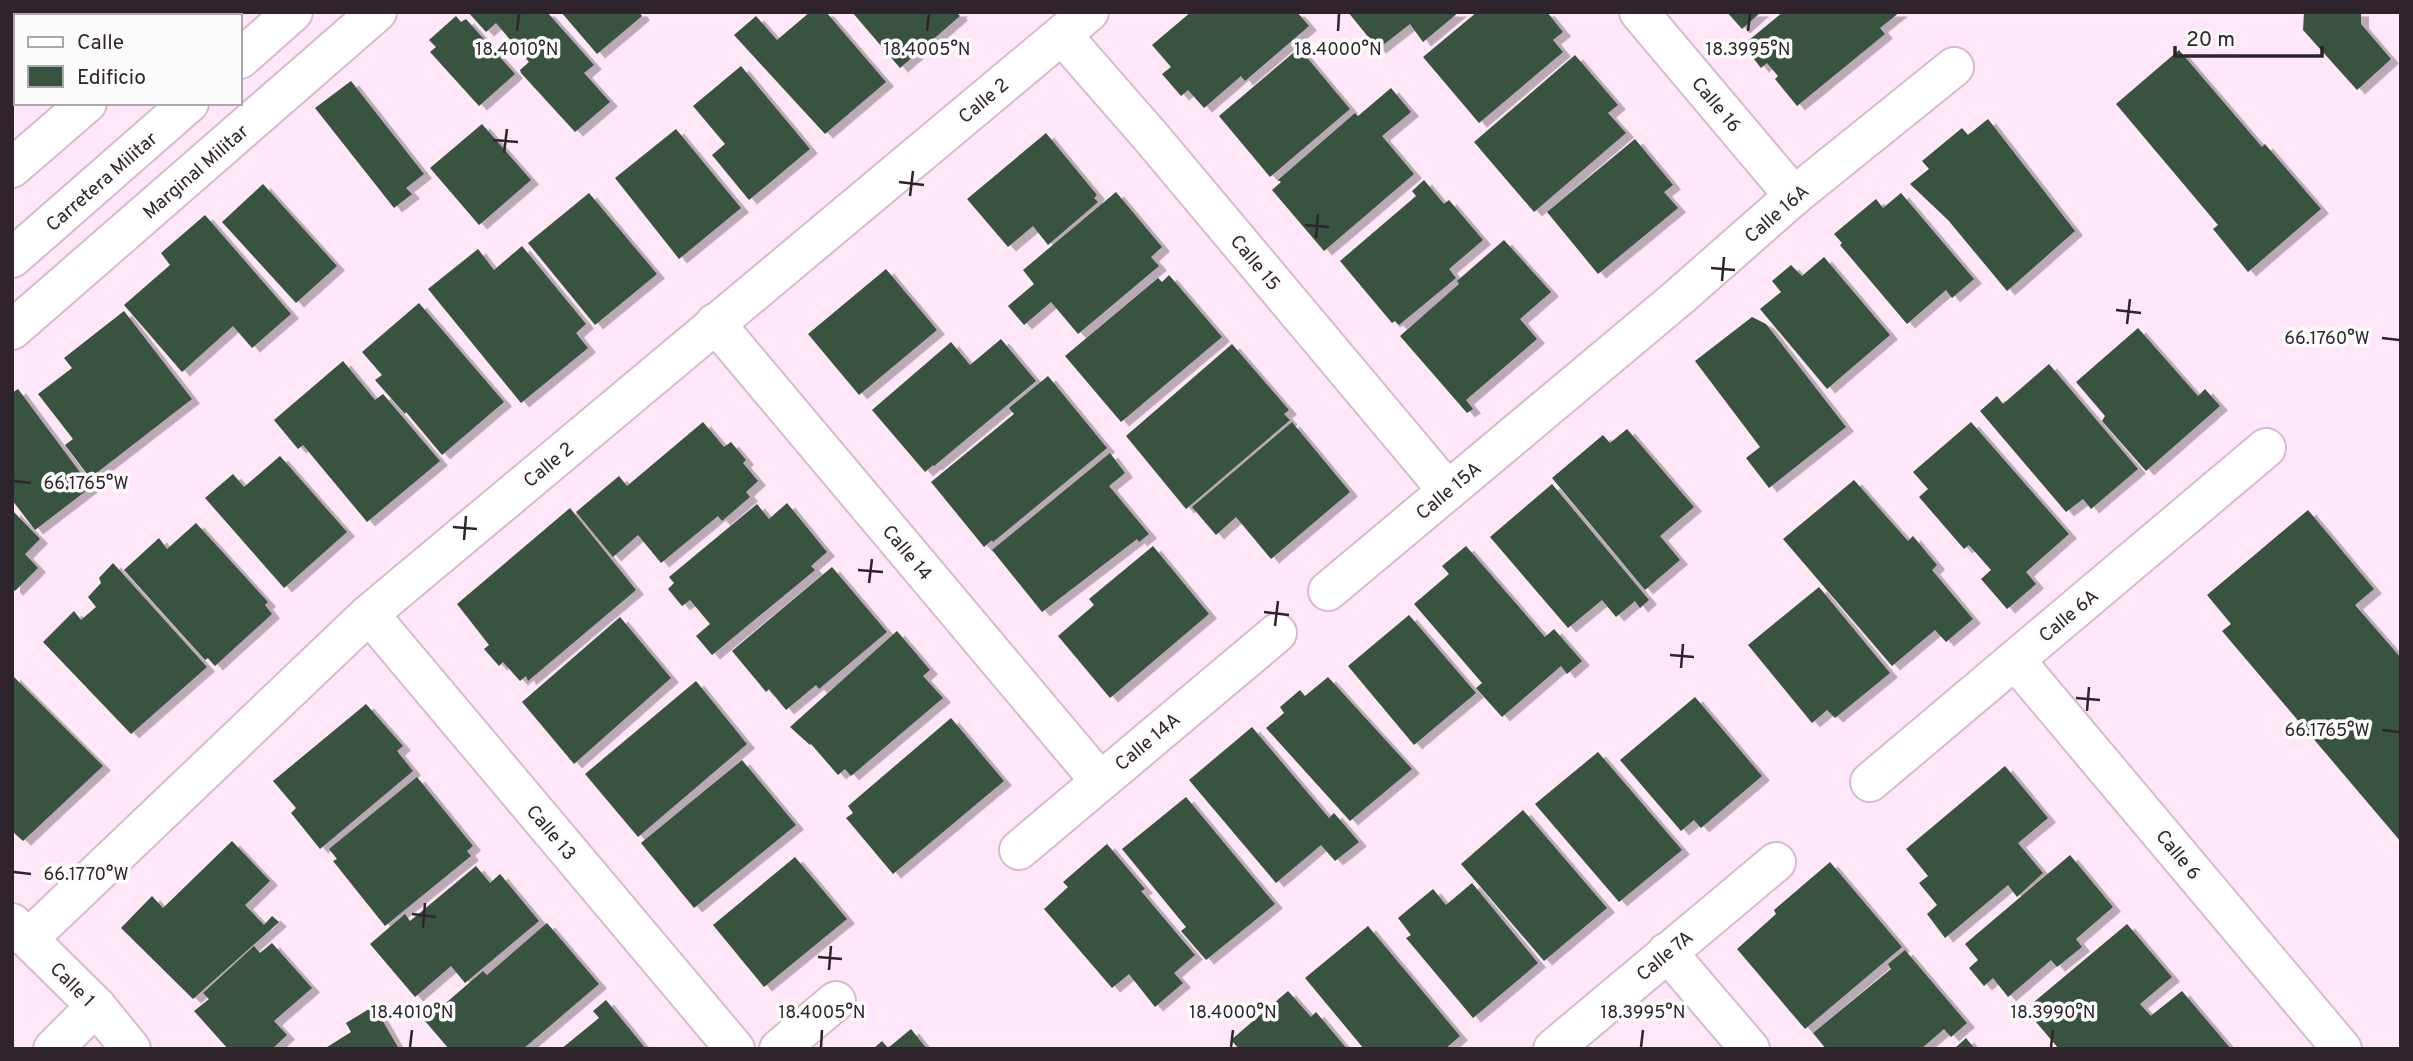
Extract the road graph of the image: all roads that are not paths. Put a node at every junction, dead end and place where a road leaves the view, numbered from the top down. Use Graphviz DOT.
graph roads {
  1 [pos="293,12"];
  2 [pos="377,12"];
  3 [pos="1639,12"];
  4 [pos="1076,24"];
  5 [pos="242,57"];
  6 [pos="1954,67"];
  7 [pos="85,105"];
  8 [pos="187,105"];
  9 [pos="12,168"];
  10 [pos="1794,197"];
  11 [pos="12,258"];
  12 [pos="715,323"];
  13 [pos="12,330"];
  14 [pos="1568,390"];
  15 [pos="2266,448"];
  16 [pos="1447,491"];
  17 [pos="1328,591"];
  18 [pos="369,614"];
  19 [pos="1277,633"];
  20 [pos="2015,660"];
  21 [pos="1100,780"];
  22 [pos="1870,782"];
  23 [pos="1019,850"];
  24 [pos="1776,862"];
  25 [pos="20,931"];
  26 [pos="1667,952"];
  27 [pos="836,1001"];
  28 [pos="96,1006"];
  29 [pos="53,1049"];
  30 [pos="131,1049"];
  31 [pos="735,1049"];
  32 [pos="779,1049"];
  33 [pos="1553,1049"];
  34 [pos="1750,1049"];
  35 [pos="2342,1049"];
  1 -- 5 [label="street"];
  2 -- 13 [label="street, Marginal Militar"];
  3 -- 10 [label="street, Calle 16"];
  4 -- 12 [label="street, Calle 2"];
  4 -- 16 [label="street, Calle 15"];
  6 -- 10 [label="street, Calle 16A"];
  7 -- 9 [label="street"];
  8 -- 11 [label="street, Carretera Militar"];
  10 -- 14 [label="street, Calle 16A"];
  12 -- 18 [label="street, Calle 2"];
  12 -- 21 [label="street, Calle 14"];
  14 -- 16 [label="street, Calle 15A"];
  15 -- 20 [label="street, Calle 6A"];
  16 -- 17 [label="street, Calle 15A"];
  18 -- 25 [label="street, Calle 2"];
  18 -- 31 [label="street, Calle 13"];
  19 -- 21 [label="street, Calle 14A"];
  20 -- 22 [label="street, Calle 6A"];
  20 -- 35 [label="street, Calle 6"];
  21 -- 23 [label="street, Calle 14A"];
  24 -- 26 [label="street, Calle 7A"];
  25 -- 28 [label="street, Calle 1"];
  26 -- 33 [label="street, Calle 7A"];
  26 -- 34 [label="street"];
  27 -- 32 [label="street"];
  28 -- 29 [label="street"];
  28 -- 30 [label="street, Calle 1"];
}
